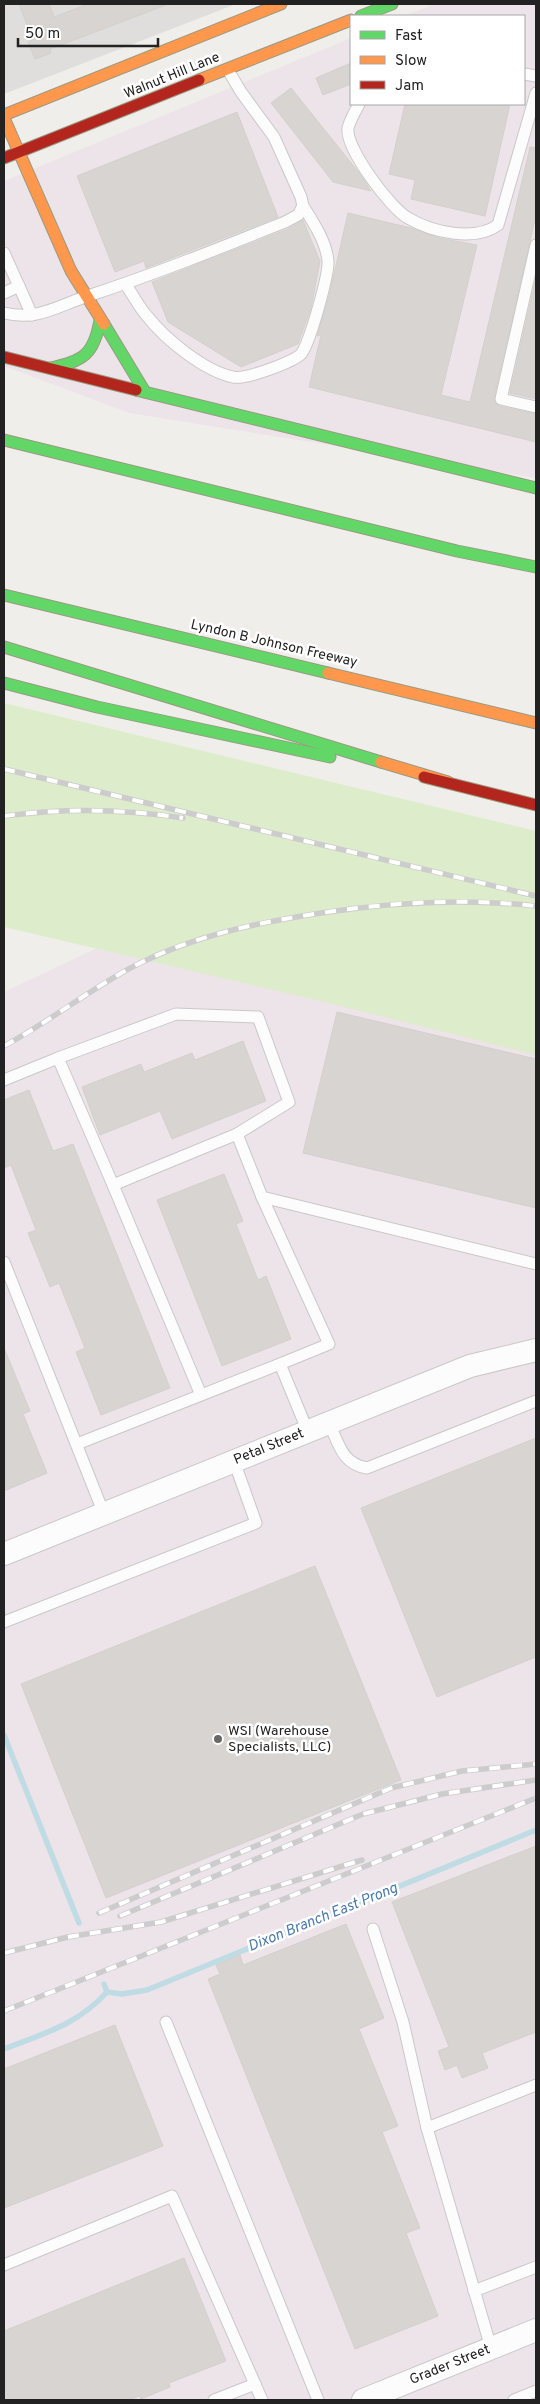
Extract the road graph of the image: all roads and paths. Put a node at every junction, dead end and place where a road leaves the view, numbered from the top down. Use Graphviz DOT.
graph roads {
  1 [pos="280,4"];
  2 [pos="392,4"];
  3 [pos="268,6"];
  4 [pos="364,15"];
  5 [pos="350,20"];
  6 [pos="228,70"];
  7 [pos="536,92"];
  8 [pos="359,105"];
  9 [pos="4,116"];
  10 [pos="20,152"];
  11 [pos="4,158"];
  12 [pos="303,206"];
  13 [pos="536,245"];
  14 [pos="4,253"];
  15 [pos="126,285"];
  16 [pos="19,286"];
  17 [pos="4,292"];
  18 [pos="84,297"];
  19 [pos="4,313"];
  20 [pos="32,315"];
  21 [pos="100,320"];
  22 [pos="4,357"];
  23 [pos="49,368"];
  24 [pos="144,392"];
  25 [pos="536,407"];
  26 [pos="4,440"];
  27 [pos="536,488"];
  28 [pos="507,549"];
  29 [pos="457,551"];
  30 [pos="536,567"];
  31 [pos="4,595"];
  32 [pos="4,647"];
  33 [pos="4,683"];
  34 [pos="536,723"];
  35 [pos="448,782"];
  36 [pos="536,805"];
  37 [pos="58,1058"];
  38 [pos="4,1080"];
  39 [pos="237,1134"];
  40 [pos="113,1185"];
  41 [pos="262,1196"];
  42 [pos="4,1262"];
  43 [pos="536,1264"];
  44 [pos="536,1350"];
  45 [pos="280,1364"];
  46 [pos="201,1395"];
  47 [pos="536,1401"];
  48 [pos="328,1423"];
  49 [pos="308,1432"];
  50 [pos="77,1444"];
  51 [pos="234,1461"];
  52 [pos="104,1514"];
  53 [pos="4,1554"];
  54 [pos="4,1622"];
  55 [pos="374,1929"];
  56 [pos="166,2022"];
  57 [pos="536,2085"];
  58 [pos="427,2128"];
  59 [pos="4,2265"];
  60 [pos="536,2267"];
  61 [pos="474,2291"];
  62 [pos="536,2330"];
  63 [pos="491,2348"];
  64 [pos="255,2384"];
  65 [pos="536,2391"];
  66 [pos="214,2400"];
  67 [pos="262,2400"];
  68 [pos="318,2400"];
  69 [pos="363,2400"];
  70 [pos="514,2400"];
  1 -- 3 [label="main road, Walnut Hill Lane"];
  2 -- 4 [label="main road"];
  3 -- 9 [label="main road, Walnut Hill Lane"];
  5 -- 6 [label="main road, Walnut Hill Lane"];
  6 -- 10 [label="main road, Walnut Hill Lane"];
  6 -- 12 [label="lane"];
  7 -- 8 [label="lane"];
  9 -- 10 [label="main road"];
  10 -- 11 [label="main road, Walnut Hill Lane"];
  10 -- 18 [label="main road"];
  12 -- 15 [label="lane"];
  12 -- 15 [label="lane"];
  13 -- 25 [label="lane"];
  14 -- 16 [label="lane"];
  15 -- 18 [label="lane"];
  16 -- 17 [label="lane"];
  16 -- 20 [label="lane"];
  18 -- 20 [label="lane"];
  18 -- 21 [label="main road"];
  19 -- 20 [label="lane"];
  21 -- 23 [label="main road"];
  21 -- 24 [label="main road"];
  22 -- 23 [label="main road"];
  23 -- 24 [label="main road"];
  24 -- 27 [label="main road"];
  26 -- 29 [label="main road"];
  28 -- 29 [label="main road"];
  29 -- 30 [label="main road"];
  31 -- 34 [label="main road, Lyndon B Johnson Freeway"];
  32 -- 35 [label="main road"];
  33 -- 35 [label="main road"];
  35 -- 36 [label="main road"];
  37 -- 38 [label="lane"];
  37 -- 39 [label="lane"];
  37 -- 40 [label="lane"];
  39 -- 40 [label="lane"];
  39 -- 41 [label="lane"];
  40 -- 46 [label="lane"];
  41 -- 43 [label="lane"];
  41 -- 45 [label="lane"];
  42 -- 50 [label="lane"];
  44 -- 48 [label="street, Petal Street"];
  45 -- 46 [label="lane"];
  45 -- 49 [label="lane"];
  46 -- 50 [label="lane"];
  47 -- 48 [label="lane"];
  48 -- 49 [label="street, Petal Street"];
  49 -- 51 [label="street, Petal Street"];
  50 -- 52 [label="lane"];
  51 -- 52 [label="street, Petal Street"];
  51 -- 54 [label="lane"];
  52 -- 53 [label="street, Petal Street"];
  55 -- 58 [label="lane"];
  56 -- 68 [label="lane"];
  57 -- 58 [label="lane"];
  58 -- 61 [label="lane"];
  59 -- 64 [label="lane"];
  60 -- 61 [label="lane"];
  61 -- 63 [label="lane"];
  62 -- 63 [label="street, Grader Street"];
  63 -- 69 [label="street, Grader Street"];
  64 -- 66 [label="lane"];
  64 -- 67 [label="lane"];
  65 -- 70 [label="lane"];
}
